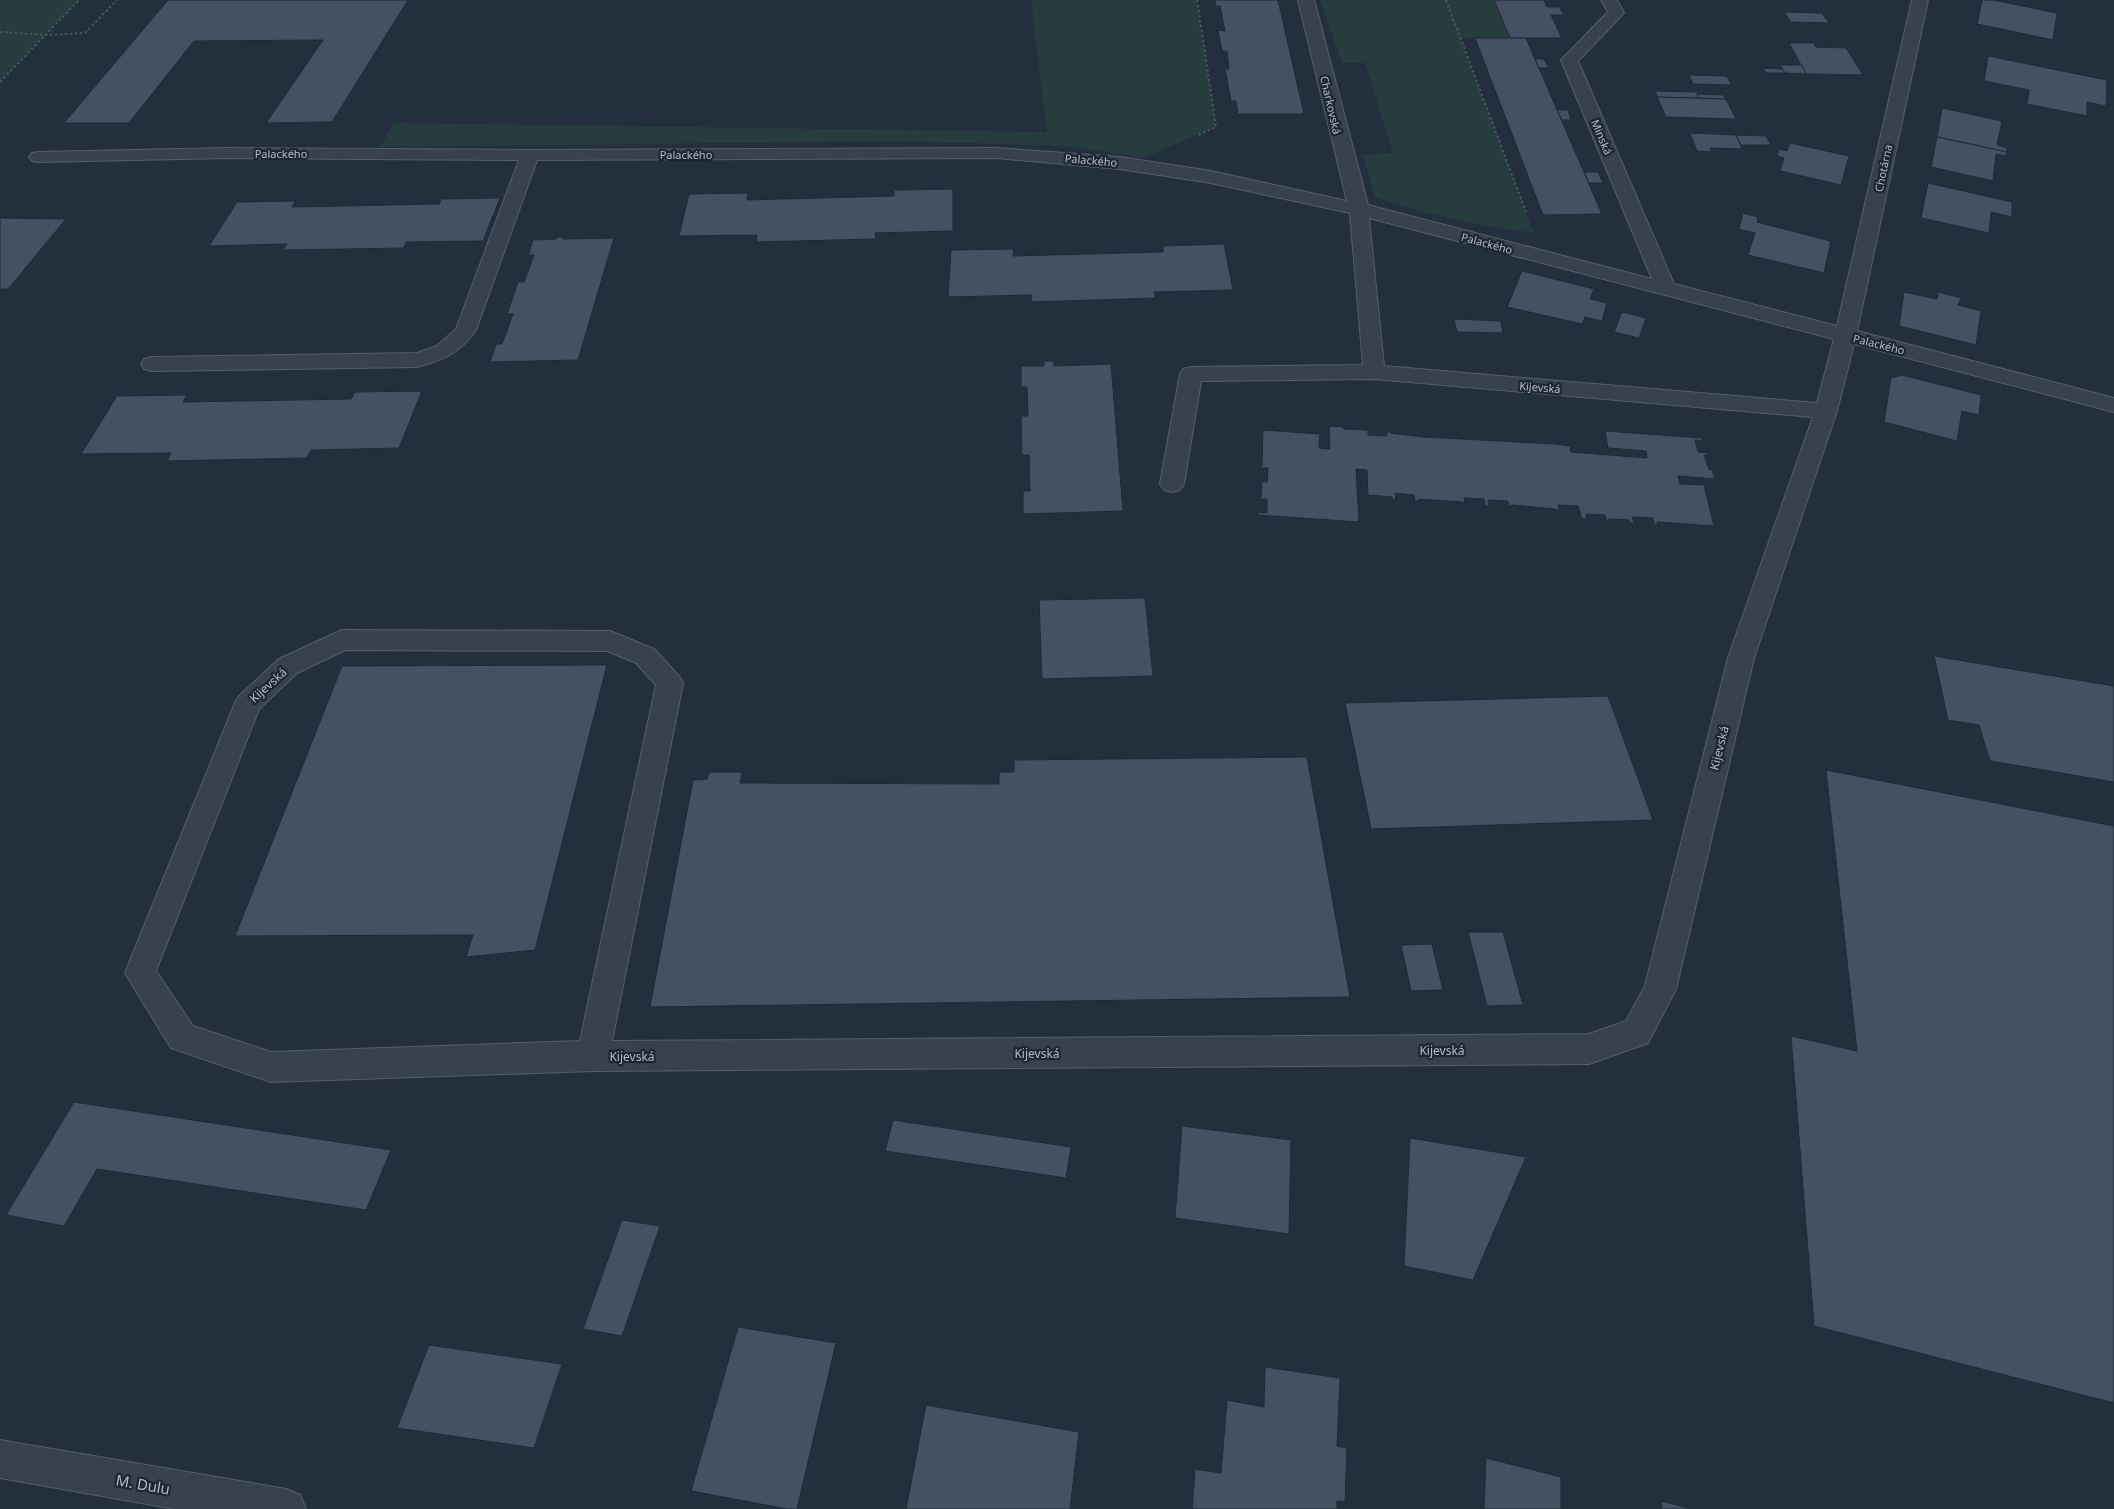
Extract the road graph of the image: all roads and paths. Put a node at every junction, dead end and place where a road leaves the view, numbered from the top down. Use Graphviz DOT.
graph roads {
  1 [pos="79,0"];
  2 [pos="117,0"];
  3 [pos="1197,0"];
  4 [pos="1306,0"];
  5 [pos="1446,0"];
  6 [pos="1610,0"];
  7 [pos="1920,0"];
  8 [pos="0,32"];
  9 [pos="46,35"];
  10 [pos="0,82"];
  11 [pos="530,155"];
  12 [pos="38,157"];
  13 [pos="1128,164"];
  14 [pos="1359,209"];
  15 [pos="1541,257"];
  16 [pos="1666,289"];
  17 [pos="1847,336"];
  18 [pos="152,364"];
  19 [pos="1374,372"];
  20 [pos="2114,405"];
  21 [pos="1826,411"];
  22 [pos="1172,484"];
  23 [pos="593,1056"];
  24 [pos="0,1459"];
  25 [pos="286,1509"];
  1 -- 9 [label="path"];
  2 -- 9 [label="path"];
  3 -- 13 [label="path"];
  4 -- 14 [label="street, Charkovská"];
  5 -- 15 [label="path"];
  6 -- 16 [label="street, Minská"];
  7 -- 17 [label="street, Chotárna"];
  8 -- 9 [label="path"];
  9 -- 10 [label="path"];
  11 -- 12 [label="street, Palackého"];
  11 -- 13 [label="street, Palackého"];
  11 -- 18 [label="street"];
  13 -- 14 [label="street, Palackého"];
  14 -- 15 [label="street, Palackého"];
  14 -- 19 [label="street"];
  15 -- 16 [label="street, Palackého"];
  16 -- 17 [label="street, Palackého"];
  17 -- 20 [label="street, Palackého"];
  17 -- 21 [label="street, Kijevská"];
  19 -- 21 [label="street, Kijevská"];
  19 -- 22 [label="street, Kijevská"];
  21 -- 23 [label="street, Kijevská"];
  23 -- 23 [label="street, Kijevská"];
  24 -- 25 [label="street, M. Dulu"];
}
